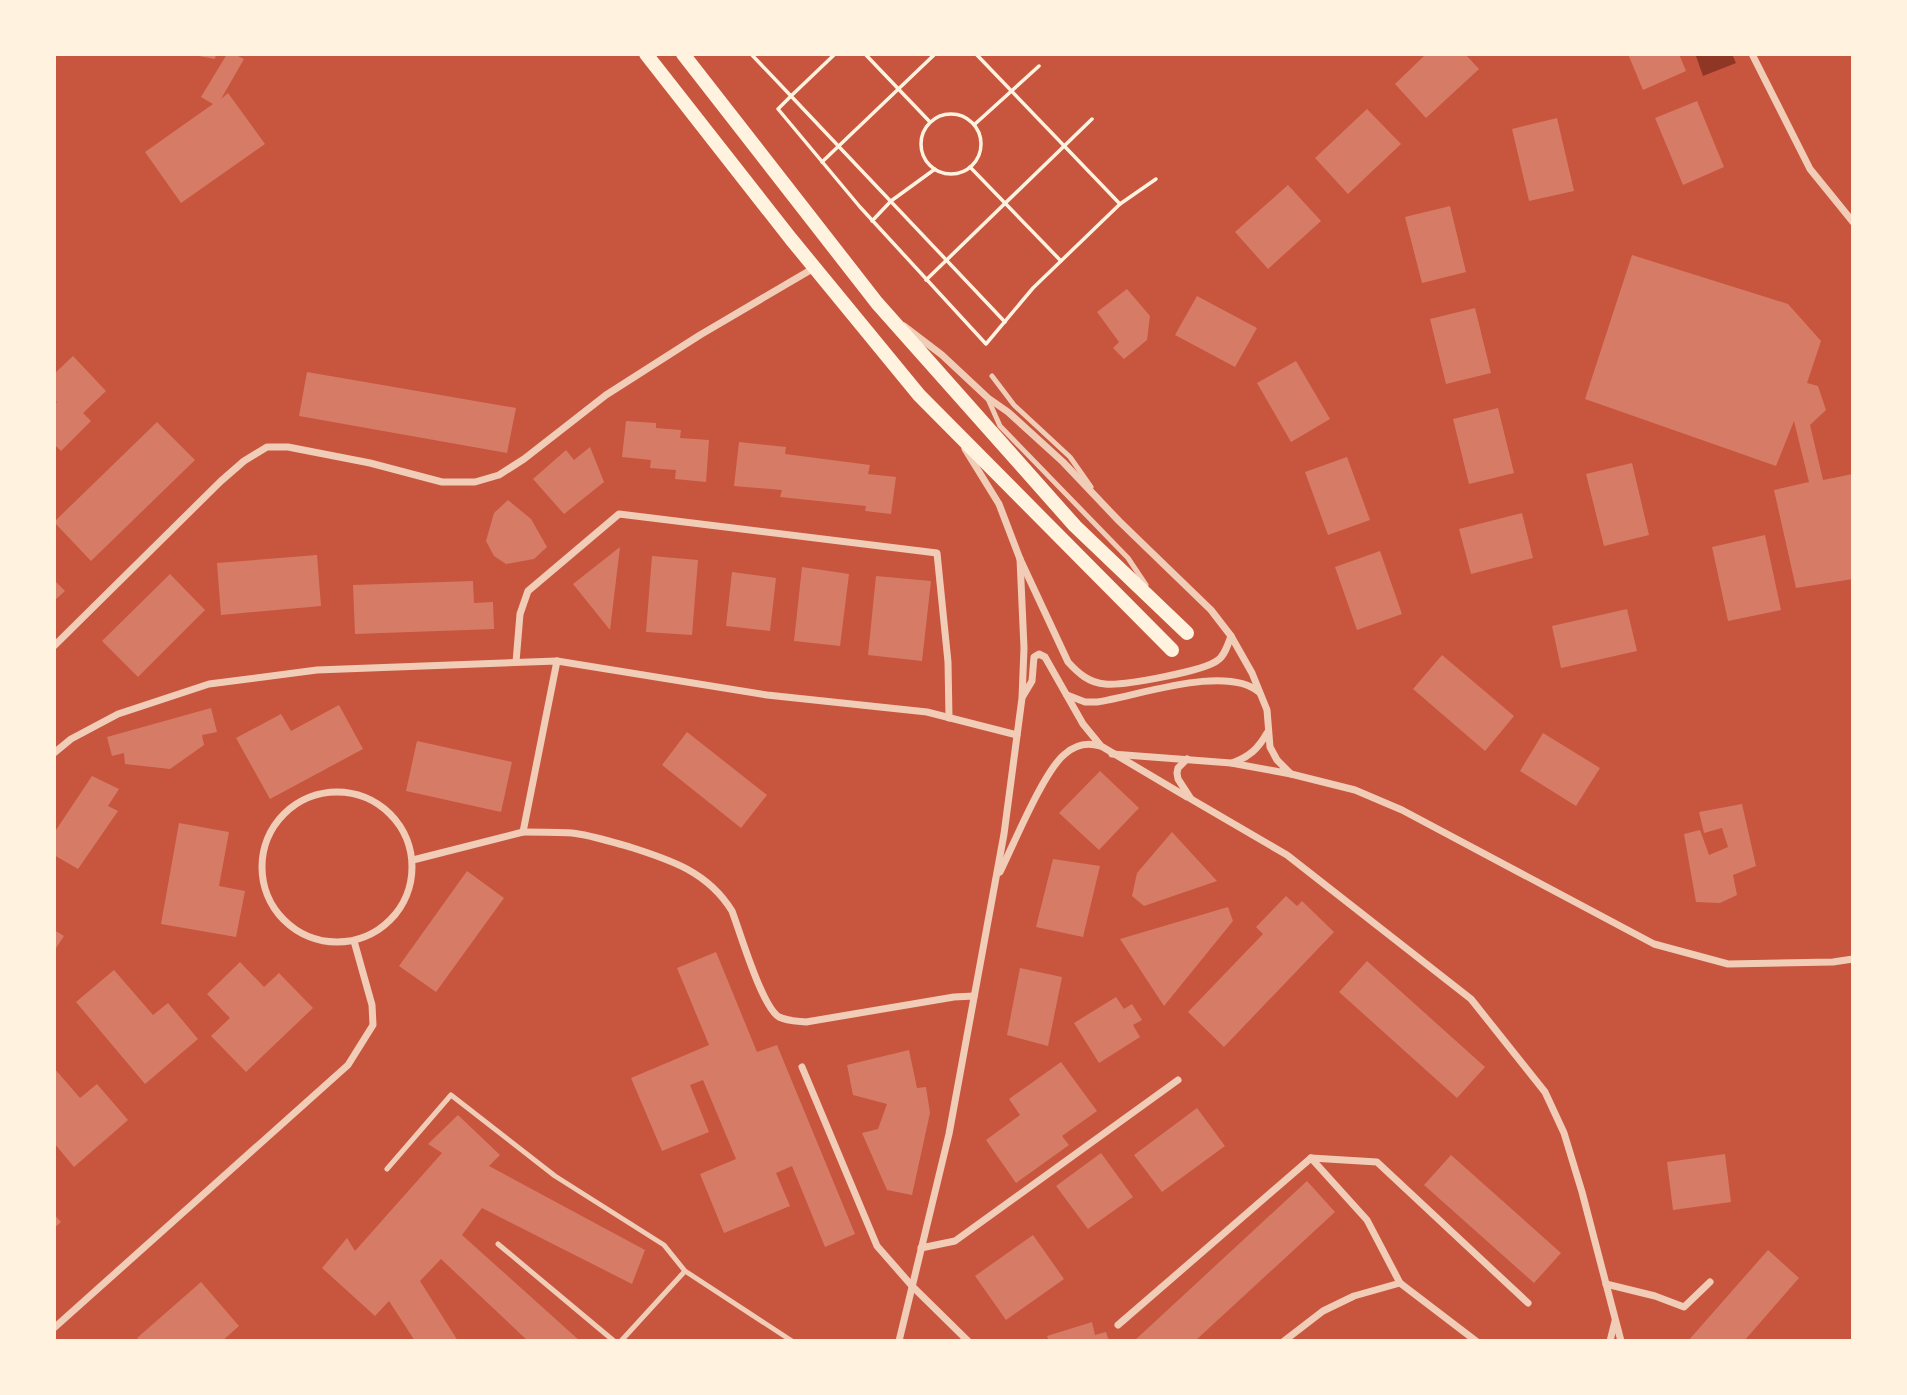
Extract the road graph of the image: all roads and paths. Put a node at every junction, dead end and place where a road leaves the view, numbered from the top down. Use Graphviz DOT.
graph roads {
  1 [pos="646,54"];
  2 [pos="683,54"];
  3 [pos="751,54"];
  4 [pos="835,54"];
  5 [pos="865,54"];
  6 [pos="934,54"];
  7 [pos="976,54"];
  8 [pos="1752,54"];
  9 [pos="1039,65"];
  10 [pos="899,90"];
  11 [pos="1010,91"];
  12 [pos="791,96"];
  13 [pos="1093,119"];
  14 [pos="930,122"];
  15 [pos="975,124"];
  16 [pos="840,145"];
  17 [pos="1064,147"];
  18 [pos="822,162"];
  19 [pos="970,167"];
  20 [pos="935,169"];
  21 [pos="1156,179"];
  22 [pos="891,201"];
  23 [pos="1005,203"];
  24 [pos="1120,204"];
  25 [pos="872,221"];
  26 [pos="1853,222"];
  27 [pos="947,260"];
  28 [pos="1062,262"];
  29 [pos="815,268"];
  30 [pos="926,280"];
  31 [pos="877,303"];
  32 [pos="1005,322"];
  33 [pos="992,376"];
  34 [pos="988,398"];
  35 [pos="960,439"];
  36 [pos="1100,501"];
  37 [pos="1020,559"];
  38 [pos="1159,605"];
  39 [pos="1187,633"];
  40 [pos="1231,636"];
  41 [pos="54,646"];
  42 [pos="1172,650"];
  43 [pos="557,661"];
  44 [pos="516,662"];
  45 [pos="1065,693"];
  46 [pos="1262,695"];
  47 [pos="1022,698"];
  48 [pos="949,718"];
  49 [pos="1268,731"];
  50 [pos="1017,735"];
  51 [pos="1101,746"];
  52 [pos="54,753"];
  53 [pos="1112,754"];
  54 [pos="1187,759"];
  55 [pos="1231,763"];
  56 [pos="1290,774"];
  57 [pos="1191,799"];
  58 [pos="523,832"];
  59 [pos="413,860"];
  60 [pos="996,882"];
  61 [pos="354,941"];
  62 [pos="1853,959"];
  63 [pos="974,996"];
  64 [pos="802,1066"];
  65 [pos="1178,1080"];
  66 [pos="1311,1158"];
  67 [pos="387,1170"];
  68 [pos="498,1244"];
  69 [pos="921,1248"];
  70 [pos="685,1271"];
  71 [pos="1400,1283"];
  72 [pos="1710,1283"];
  73 [pos="1606,1284"];
  74 [pos="912,1286"];
  75 [pos="1528,1303"];
  76 [pos="1615,1320"];
  77 [pos="1118,1325"];
  78 [pos="54,1328"];
  79 [pos="614,1341"];
  80 [pos="621,1341"];
  81 [pos="792,1341"];
  82 [pos="898,1341"];
  83 [pos="968,1341"];
  84 [pos="1284,1341"];
  85 [pos="1476,1341"];
  86 [pos="1610,1341"];
  87 [pos="1621,1341"];
  1 -- 29 [label="main road"];
  2 -- 31 [label="main road"];
  3 -- 12 [label="path"];
  4 -- 12 [label="path"];
  5 -- 10 [label="path"];
  6 -- 10 [label="path"];
  7 -- 11 [label="path"];
  8 -- 26 [label="street"];
  9 -- 11 [label="path"];
  10 -- 14 [label="path"];
  10 -- 16 [label="path"];
  11 -- 15 [label="path"];
  11 -- 17 [label="path"];
  12 -- 16 [label="path"];
  12 -- 18 [label="path"];
  13 -- 17 [label="path"];
  14 -- 15 [label="path"];
  14 -- 20 [label="path"];
  15 -- 19 [label="path"];
  16 -- 18 [label="path"];
  16 -- 22 [label="path"];
  17 -- 23 [label="path"];
  17 -- 24 [label="path"];
  18 -- 25 [label="path"];
  19 -- 20 [label="path"];
  19 -- 23 [label="path"];
  20 -- 22 [label="path"];
  21 -- 24 [label="path"];
  22 -- 25 [label="path"];
  22 -- 27 [label="path"];
  23 -- 27 [label="path"];
  23 -- 28 [label="path"];
  24 -- 28 [label="path"];
  25 -- 30 [label="path"];
  27 -- 30 [label="path"];
  27 -- 32 [label="path"];
  28 -- 32 [label="path"];
  29 -- 35 [label="main road"];
  29 -- 41 [label="street"];
  30 -- 32 [label="path"];
  31 -- 34 [label="street"];
  31 -- 38 [label="main road"];
  33 -- 36 [label="lane"];
  34 -- 36 [label="street"];
  34 -- 38 [label="lane"];
  35 -- 37 [label="street"];
  35 -- 42 [label="main road"];
  36 -- 40 [label="street"];
  37 -- 40 [label="street"];
  37 -- 47 [label="street"];
  38 -- 39 [label="main road"];
  40 -- 46 [label="street"];
  43 -- 44 [label="street"];
  43 -- 48 [label="street"];
  43 -- 58 [label="street"];
  44 -- 48 [label="street"];
  44 -- 52 [label="street"];
  45 -- 46 [label="street"];
  45 -- 47 [label="street"];
  45 -- 51 [label="street"];
  46 -- 49 [label="street"];
  47 -- 50 [label="street"];
  48 -- 50 [label="street"];
  49 -- 55 [label="street"];
  49 -- 56 [label="street"];
  50 -- 60 [label="street"];
  51 -- 53 [label="street"];
  51 -- 60 [label="street"];
  53 -- 54 [label="street"];
  53 -- 57 [label="street"];
  54 -- 55 [label="street"];
  54 -- 57 [label="street"];
  55 -- 56 [label="street"];
  56 -- 62 [label="street"];
  57 -- 73 [label="street"];
  58 -- 59 [label="street"];
  58 -- 63 [label="street"];
  59 -- 61 [label="street"];
  59 -- 61 [label="street"];
  60 -- 63 [label="street"];
  61 -- 78 [label="street"];
  63 -- 69 [label="street"];
  64 -- 74 [label="street"];
  65 -- 69 [label="street"];
  66 -- 71 [label="street"];
  66 -- 75 [label="street"];
  66 -- 77 [label="street"];
  67 -- 70 [label="lane"];
  68 -- 79 [label="lane"];
  69 -- 74 [label="street"];
  70 -- 80 [label="lane"];
  70 -- 81 [label="lane"];
  71 -- 84 [label="street"];
  71 -- 85 [label="street"];
  72 -- 73 [label="street"];
  73 -- 76 [label="street"];
  74 -- 82 [label="street"];
  74 -- 83 [label="street"];
  76 -- 86 [label="street"];
  76 -- 87 [label="street"];
}
